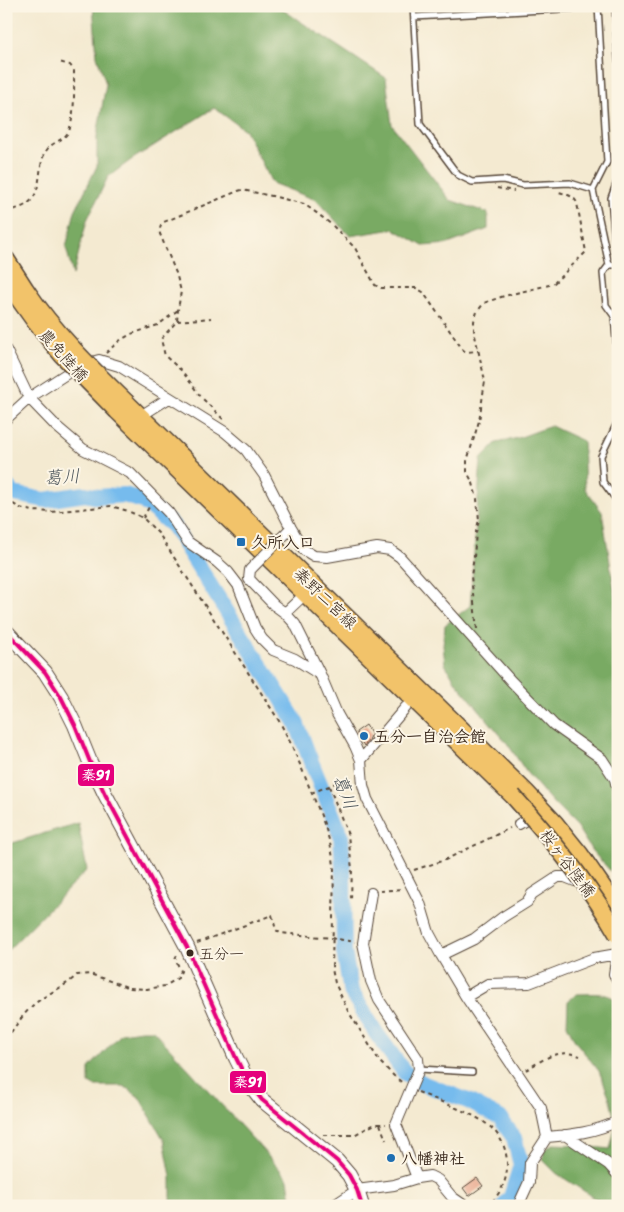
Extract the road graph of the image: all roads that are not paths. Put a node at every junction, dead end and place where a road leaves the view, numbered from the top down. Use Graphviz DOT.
graph roads {
  1 [pos="413,6"];
  2 [pos="615,6"];
  3 [pos="598,7"];
  4 [pos="414,17"];
  5 [pos="618,60"];
  6 [pos="618,179"];
  7 [pos="593,190"];
  8 [pos="6,259"];
  9 [pos="609,265"];
  10 [pos="617,265"];
  11 [pos="6,281"];
  12 [pos="21,292"];
  13 [pos="6,350"];
  14 [pos="618,363"];
  15 [pos="29,398"];
  16 [pos="169,398"];
  17 [pos="122,407"];
  18 [pos="6,419"];
  19 [pos="135,420"];
  20 [pos="618,421"];
  21 [pos="618,502"];
  22 [pos="290,529"];
  23 [pos="305,594"];
  24 [pos="285,613"];
  25 [pos="6,631"];
  26 [pos="320,674"];
  27 [pos="406,707"];
  28 [pos="361,760"];
  29 [pos="618,791"];
  30 [pos="519,794"];
  31 [pos="514,826"];
  32 [pos="371,892"];
  33 [pos="618,909"];
  34 [pos="618,936"];
  35 [pos="441,955"];
  36 [pos="617,955"];
  37 [pos="618,981"];
  38 [pos="466,997"];
  39 [pos="418,1071"];
  40 [pos="472,1072"];
  41 [pos="618,1121"];
  42 [pos="565,1135"];
  43 [pos="547,1137"];
  44 [pos="618,1175"];
  45 [pos="417,1178"];
  46 [pos="357,1190"];
  47 [pos="333,1206"];
  48 [pos="362,1206"];
  49 [pos="465,1206"];
  50 [pos="518,1206"];
  1 -- 4 [label="lane"];
  2 -- 5 [label="lane"];
  3 -- 4 [label="lane"];
  3 -- 7 [label="lane"];
  4 -- 7 [label="lane"];
  6 -- 10 [label="lane"];
  7 -- 9 [label="lane"];
  8 -- 12 [label="main road"];
  9 -- 10 [label="lane"];
  9 -- 14 [label="lane"];
  11 -- 12 [label="main road"];
  12 -- 17 [label="main road, 農免陸橋, bridge"];
  13 -- 15 [label="street"];
  15 -- 16 [label="street"];
  15 -- 18 [label="street"];
  15 -- 26 [label="street"];
  16 -- 19 [label="street"];
  16 -- 22 [label="street"];
  17 -- 19 [label="main road, 秦野二宮線"];
  19 -- 23 [label="main road, 秦野二宮線"];
  19 -- 30 [label="main road, 秦野二宮線"];
  20 -- 21 [label="lane"];
  22 -- 24 [label="street, bridge"];
  22 -- 29 [label="street"];
  23 -- 24 [label="street"];
  23 -- 30 [label="main road, 秦野二宮線"];
  24 -- 26 [label="street"];
  25 -- 46 [label="street"];
  26 -- 28 [label="street"];
  27 -- 28 [label="street"];
  28 -- 35 [label="street"];
  30 -- 33 [label="main road, 桜ヶ谷陸橋"];
  30 -- 34 [label="main road, 桜ヶ谷陸橋, bridge"];
  31 -- 35 [label="street"];
  32 -- 39 [label="street"];
  35 -- 38 [label="street"];
  36 -- 37 [label="street"];
  36 -- 38 [label="street"];
  38 -- 43 [label="street"];
  39 -- 40 [label="lane"];
  39 -- 45 [label="street"];
  41 -- 42 [label="street"];
  42 -- 43 [label="street"];
  42 -- 44 [label="street"];
  43 -- 50 [label="street"];
  45 -- 46 [label="street"];
  45 -- 49 [label="street"];
  46 -- 47 [label="street"];
  46 -- 48 [label="street"];
}
